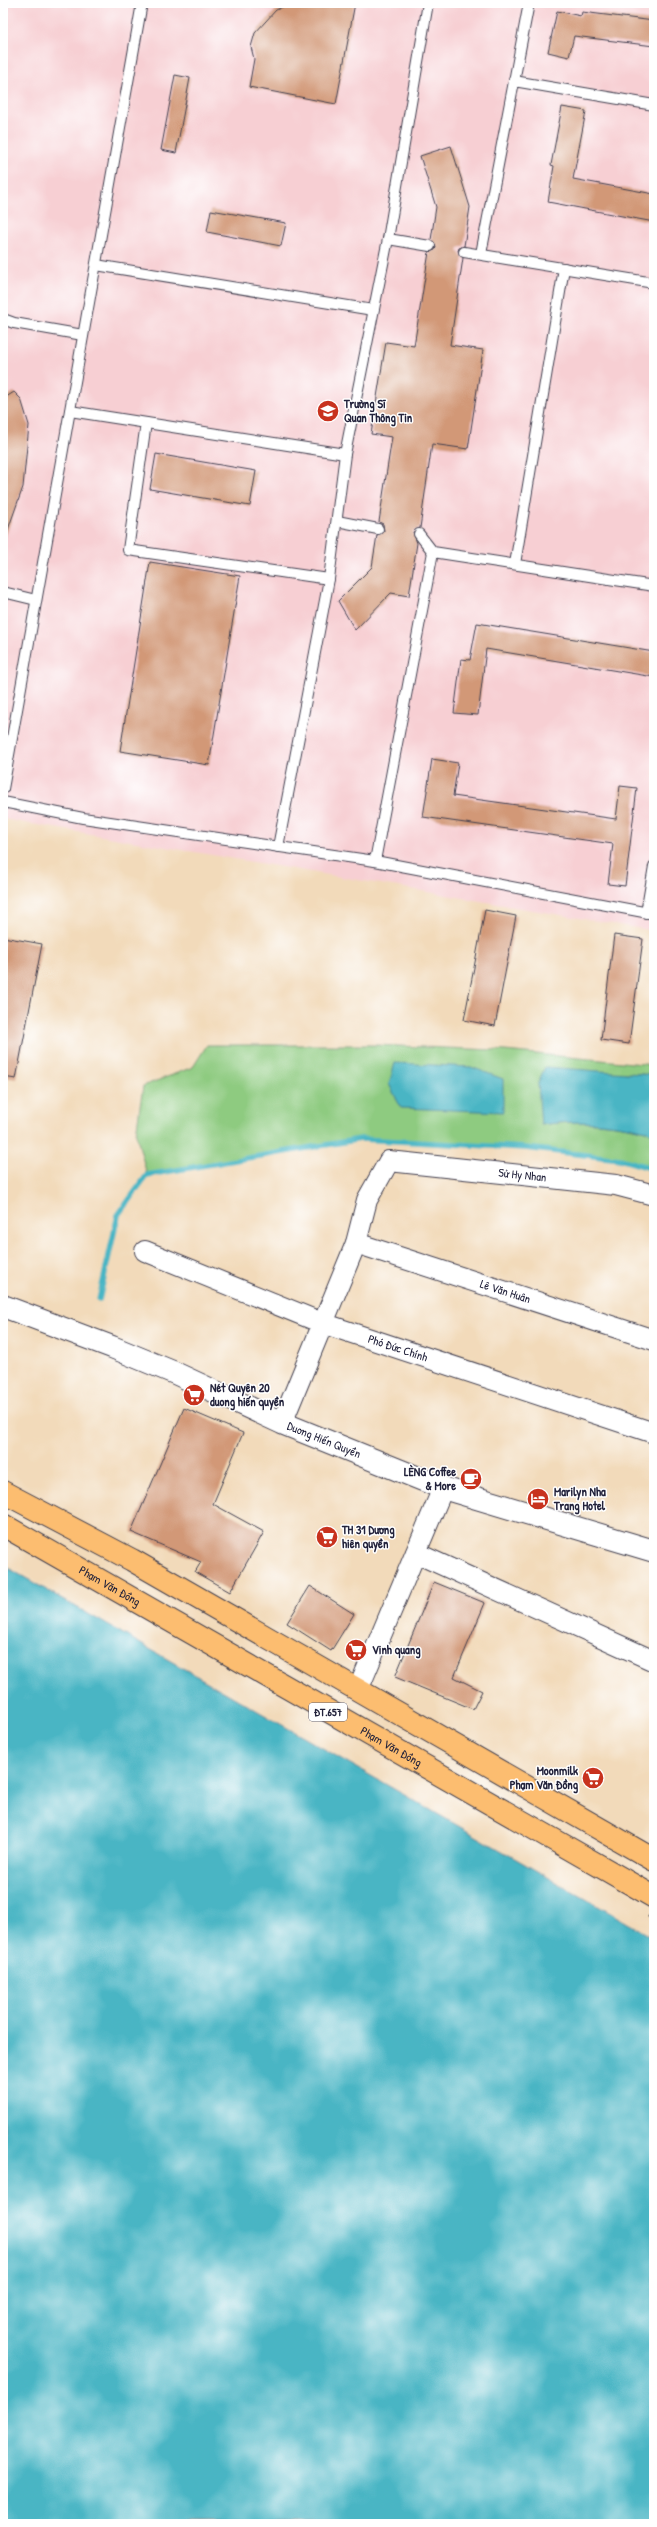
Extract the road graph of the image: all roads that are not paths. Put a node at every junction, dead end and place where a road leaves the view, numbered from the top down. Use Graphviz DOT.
graph roads {
  1 [pos="142,3"];
  2 [pos="428,3"];
  3 [pos="529,3"];
  4 [pos="514,81"];
  5 [pos="654,105"];
  6 [pos="388,239"];
  7 [pos="430,246"];
  8 [pos="464,252"];
  9 [pos="481,254"];
  10 [pos="96,265"];
  11 [pos="564,268"];
  12 [pos="654,283"];
  13 [pos="373,310"];
  14 [pos="3,319"];
  15 [pos="14,323"];
  16 [pos="3,324"];
  17 [pos="83,335"];
  18 [pos="70,411"];
  19 [pos="146,423"];
  20 [pos="345,454"];
  21 [pos="337,521"];
  22 [pos="378,529"];
  23 [pos="419,534"];
  24 [pos="433,552"];
  25 [pos="515,564"];
  26 [pos="329,579"];
  27 [pos="654,586"];
  28 [pos="3,592"];
  29 [pos="36,600"];
  30 [pos="3,789"];
  31 [pos="3,802"];
  32 [pos="278,847"];
  33 [pos="375,861"];
  34 [pos="654,866"];
  35 [pos="650,914"];
  36 [pos="654,1195"];
  37 [pos="356,1243"];
  38 [pos="145,1251"];
  39 [pos="3,1306"];
  40 [pos="322,1323"];
  41 [pos="654,1340"];
  42 [pos="282,1423"];
  43 [pos="654,1433"];
  44 [pos="443,1488"];
  45 [pos="3,1492"];
  46 [pos="3,1525"];
  47 [pos="654,1551"];
  48 [pos="416,1553"];
  49 [pos="654,1661"];
  50 [pos="358,1690"];
  51 [pos="654,1860"];
  52 [pos="654,1897"];
  1 -- 10 [label="lane"];
  2 -- 6 [label="lane"];
  3 -- 4 [label="lane"];
  4 -- 5 [label="lane"];
  4 -- 9 [label="lane"];
  6 -- 7 [label="lane"];
  6 -- 13 [label="lane"];
  8 -- 9 [label="lane"];
  9 -- 11 [label="lane"];
  10 -- 13 [label="lane"];
  10 -- 17 [label="lane"];
  11 -- 12 [label="lane"];
  11 -- 25 [label="lane"];
  13 -- 20 [label="lane"];
  14 -- 15 [label="lane"];
  15 -- 16 [label="lane"];
  15 -- 17 [label="lane"];
  17 -- 18 [label="lane"];
  18 -- 19 [label="lane"];
  18 -- 29 [label="lane"];
  19 -- 20 [label="lane"];
  19 -- 26 [label="lane"];
  20 -- 21 [label="lane"];
  21 -- 22 [label="lane"];
  21 -- 26 [label="lane"];
  23 -- 24 [label="lane"];
  24 -- 25 [label="lane"];
  24 -- 33 [label="lane"];
  25 -- 27 [label="lane"];
  26 -- 32 [label="lane"];
  28 -- 29 [label="lane"];
  29 -- 30 [label="lane"];
  31 -- 32 [label="lane"];
  32 -- 33 [label="lane"];
  33 -- 35 [label="lane"];
  34 -- 35 [label="lane"];
  36 -- 37 [label="street, Sử Hy Nhan"];
  37 -- 40 [label="street"];
  37 -- 41 [label="street, Lê Văn Huân"];
  38 -- 40 [label="street, Phó Đức Chính"];
  39 -- 42 [label="street, Duơng Hiến Quyền"];
  40 -- 42 [label="street"];
  40 -- 43 [label="street, Phó Đức Chính"];
  42 -- 44 [label="street, Duơng Hiến Quyền"];
  44 -- 47 [label="street, Duơng Hiến Quyền"];
  44 -- 48 [label="street"];
  45 -- 50 [label="main road, ĐT.657"];
  46 -- 52 [label="main road, Phạm Văn Đồng / ĐT.657"];
  48 -- 49 [label="street"];
  48 -- 50 [label="street"];
  50 -- 51 [label="main road, ĐT.657"];
}
